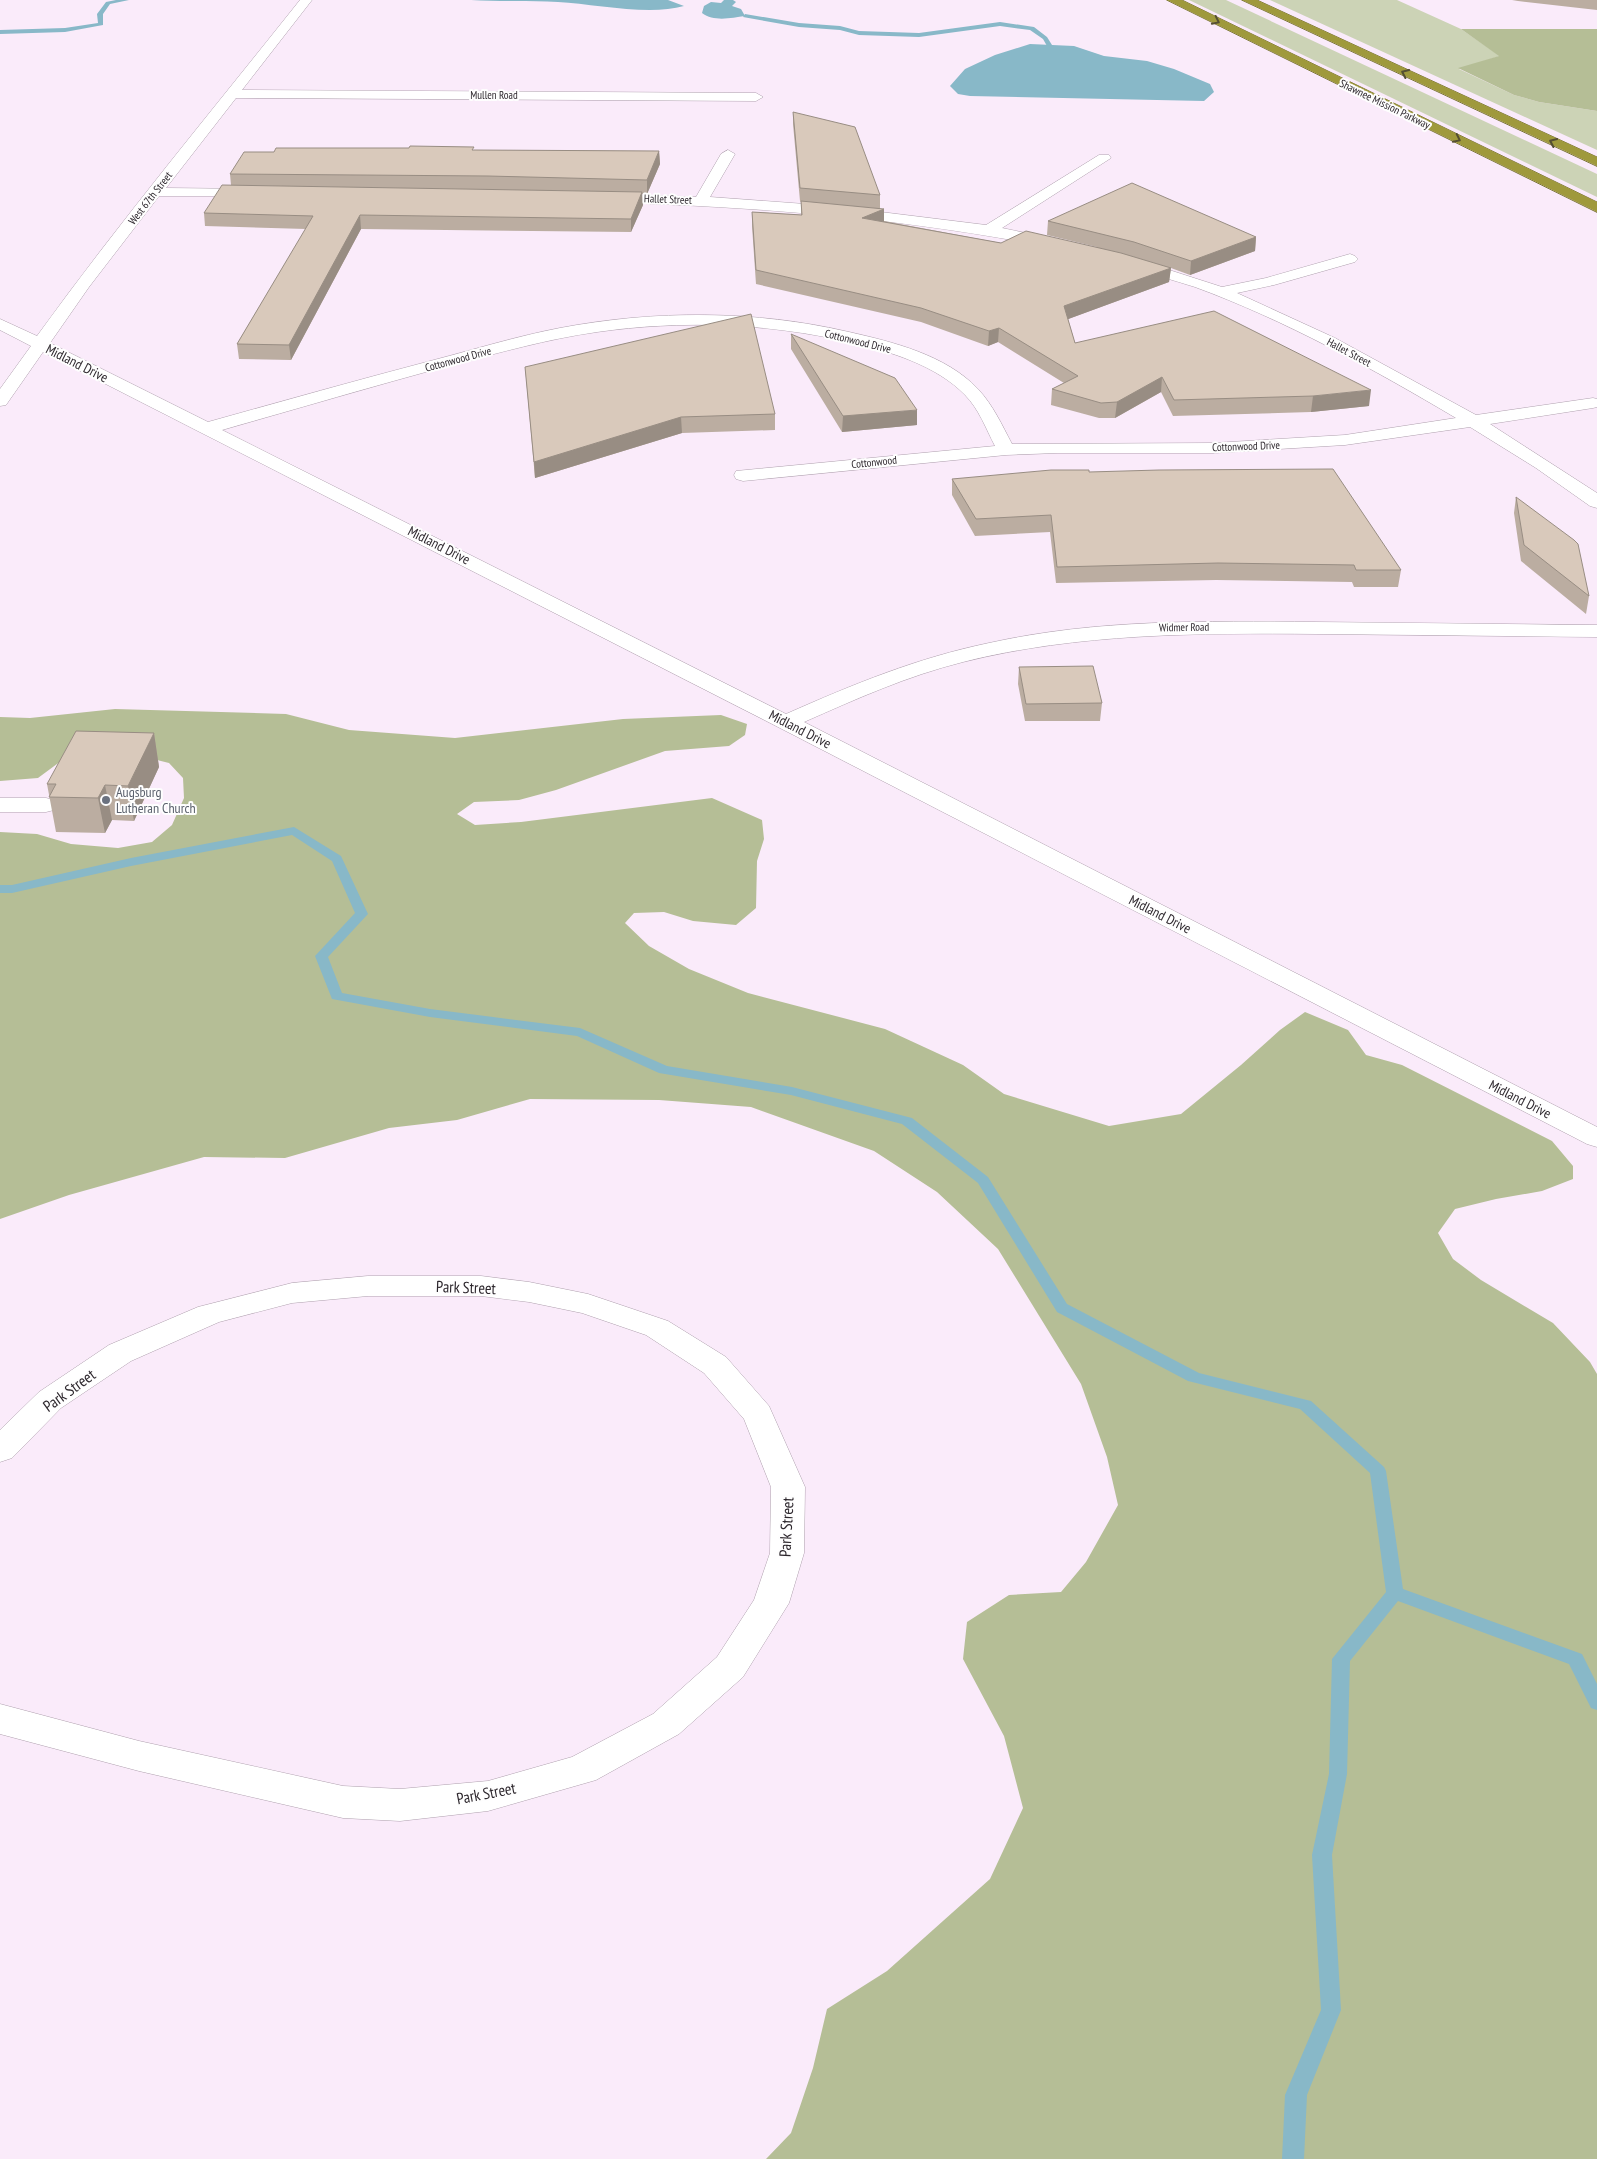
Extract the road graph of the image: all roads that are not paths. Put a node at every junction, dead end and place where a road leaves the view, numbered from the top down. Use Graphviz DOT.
graph roads {
  1 [pos="306,0"];
  2 [pos="1173,0"];
  3 [pos="1248,0"];
  4 [pos="232,94"];
  5 [pos="756,97"];
  6 [pos="728,154"];
  7 [pos="1104,158"];
  8 [pos="1597,162"];
  9 [pos="154,192"];
  10 [pos="273,193"];
  11 [pos="587,197"];
  12 [pos="701,200"];
  13 [pos="1597,208"];
  14 [pos="989,230"];
  15 [pos="1069,246"];
  16 [pos="1350,259"];
  17 [pos="1122,260"];
  18 [pos="1220,292"];
  19 [pos="0,324"];
  20 [pos="40,344"];
  21 [pos="0,401"];
  22 [pos="1593,403"];
  23 [pos="1474,421"];
  24 [pos="208,428"];
  25 [pos="1006,450"];
  26 [pos="743,474"];
  27 [pos="1597,502"];
  28 [pos="1597,631"];
  29 [pos="786,722"];
  30 [pos="46,805"];
  31 [pos="0,806"];
  32 [pos="1597,1138"];
  33 [pos="0,1450"];
  34 [pos="0,1719"];
  1 -- 4 [label="street, West 67th Street"];
  2 -- 13 [label="highway, Shawnee Mission Parkway, one-way"];
  8 -- 3 [label="highway, one-way"];
  4 -- 5 [label="street, Mullen Road"];
  4 -- 9 [label="street, West 67th Street"];
  6 -- 12 [label="street, Hallet Street"];
  7 -- 14 [label="street"];
  9 -- 10 [label="street"];
  9 -- 20 [label="street, West 67th Street"];
  11 -- 12 [label="street, Hallet Street"];
  12 -- 14 [label="street, Hallet Street"];
  14 -- 15 [label="street, Hallet Street"];
  16 -- 18 [label="street, Hallet Street"];
  17 -- 18 [label="street, Hallet Street"];
  18 -- 23 [label="street, Hallet Street"];
  19 -- 20 [label="street, Midland Drive"];
  20 -- 21 [label="street, West 67th Street"];
  20 -- 24 [label="street, Midland Drive"];
  22 -- 23 [label="street"];
  23 -- 25 [label="street, Cottonwood Drive"];
  23 -- 27 [label="street, Hallet Street"];
  24 -- 25 [label="street, Cottonwood Drive"];
  24 -- 29 [label="street, Midland Drive"];
  25 -- 26 [label="street, Cottonwood"];
  28 -- 29 [label="street, Widmer Road"];
  29 -- 32 [label="street, Midland Drive"];
  30 -- 31 [label="street"];
  33 -- 34 [label="street, Park Street"];
}
